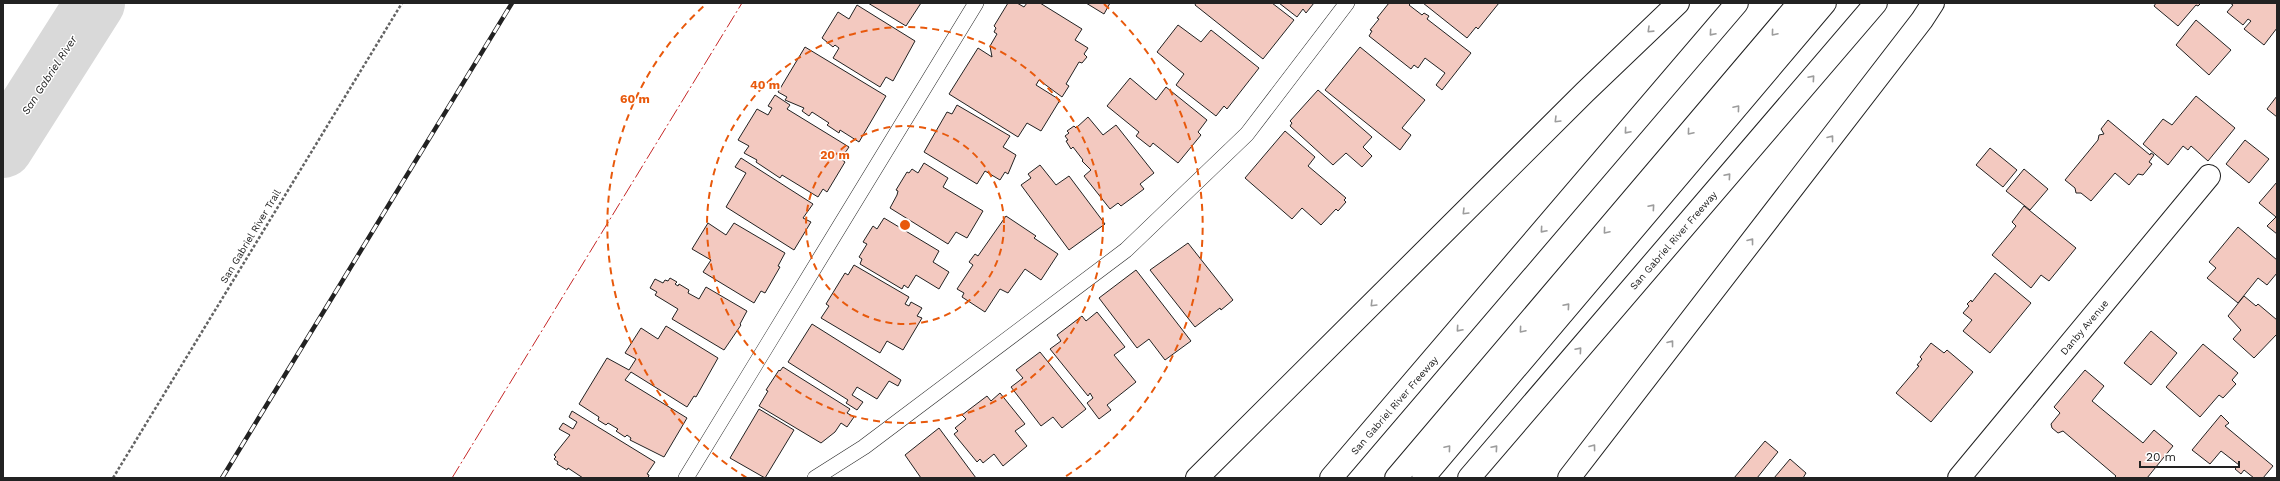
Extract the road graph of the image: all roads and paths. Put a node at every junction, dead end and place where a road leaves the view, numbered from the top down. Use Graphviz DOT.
graph roads {
  1 [pos="402,3"];
  2 [pos="976,3"];
  3 [pos="1347,3"];
  4 [pos="1678,3"];
  5 [pos="1737,3"];
  6 [pos="1799,3"];
  7 [pos="1825,3"];
  8 [pos="1876,3"];
  9 [pos="1933,3"];
  10 [pos="2209,176"];
  11 [pos="113,478"];
  12 [pos="686,478"];
  13 [pos="815,478"];
  14 [pos="1197,478"];
  15 [pos="1331,478"];
  16 [pos="1396,478"];
  17 [pos="1423,478"];
  18 [pos="1470,478"];
  19 [pos="1569,478"];
  20 [pos="1959,478"];
  1 -- 11 [label="path, San Gabriel River Trail"];
  2 -- 12 [label="lane"];
  3 -- 13 [label="lane"];
  4 -- 14 [label="main road, one-way"];
  5 -- 15 [label="main road, San Gabriel River Freeway, one-way"];
  6 -- 16 [label="main road, one-way"];
  17 -- 7 [label="main road, one-way"];
  18 -- 8 [label="main road, San Gabriel River Freeway, one-way"];
  19 -- 9 [label="main road, one-way"];
  10 -- 20 [label="main road, Danby Avenue"];
}
